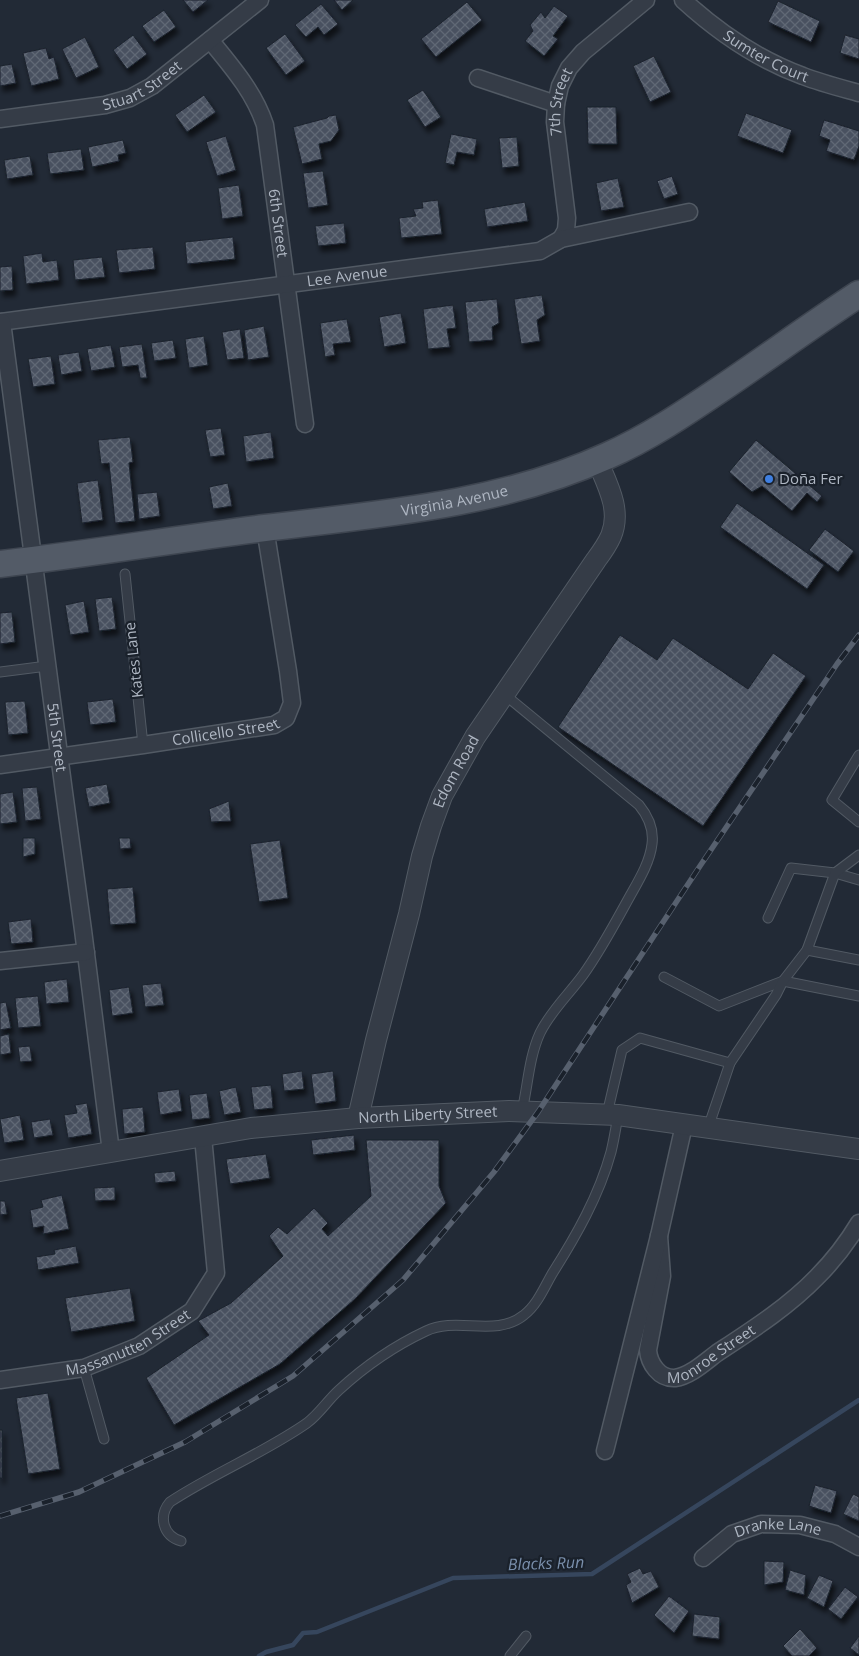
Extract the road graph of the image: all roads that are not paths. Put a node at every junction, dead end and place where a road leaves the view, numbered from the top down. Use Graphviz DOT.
graph roads {
  1 [pos="260,0"];
  2 [pos="646,0"];
  3 [pos="683,0"];
  4 [pos="210,40"];
  5 [pos="478,78"];
  6 [pos="859,93"];
  7 [pos="556,104"];
  8 [pos="0,119"];
  9 [pos="688,212"];
  10 [pos="561,239"];
  11 [pos="286,284"];
  12 [pos="859,294"];
  13 [pos="1,322"];
  14 [pos="304,424"];
  15 [pos="597,460"];
  16 [pos="265,528"];
  17 [pos="34,560"];
  18 [pos="0,564"];
  19 [pos="125,574"];
  20 [pos="47,666"];
  21 [pos="0,672"];
  22 [pos="504,694"];
  23 [pos="144,746"];
  24 [pos="859,755"];
  25 [pos="59,757"];
  26 [pos="0,765"];
  27 [pos="859,822"];
  28 [pos="859,855"];
  29 [pos="835,873"];
  30 [pos="859,880"];
  31 [pos="768,918"];
  32 [pos="807,950"];
  33 [pos="86,952"];
  34 [pos="859,960"];
  35 [pos="0,961"];
  36 [pos="664,977"];
  37 [pos="784,981"];
  38 [pos="859,996"];
  39 [pos="730,1063"];
  40 [pos="522,1111"];
  41 [pos="612,1114"];
  42 [pos="358,1118"];
  43 [pos="684,1125"];
  44 [pos="708,1128"];
  45 [pos="203,1137"];
  46 [pos="859,1150"];
  47 [pos="111,1152"];
  48 [pos="0,1171"];
  49 [pos="858,1227"];
  50 [pos="659,1236"];
  51 [pos="84,1368"];
  52 [pos="0,1380"];
  53 [pos="104,1439"];
  54 [pos="605,1451"];
  55 [pos="181,1541"];
  56 [pos="859,1547"];
  57 [pos="703,1558"];
  58 [pos="526,1636"];
  59 [pos="510,1656"];
  1 -- 4 [label="street, Stuart Street"];
  2 -- 7 [label="street, 7th Street"];
  3 -- 6 [label="street, Sumter Court"];
  4 -- 8 [label="street, Stuart Street"];
  4 -- 11 [label="street, 6th Street"];
  5 -- 7 [label="street"];
  7 -- 10 [label="street, 7th Street"];
  9 -- 10 [label="street, Lee Avenue"];
  10 -- 11 [label="street, Lee Avenue"];
  11 -- 13 [label="street, Lee Avenue"];
  11 -- 14 [label="street, 6th Street"];
  12 -- 15 [label="main road, Virginia Avenue"];
  13 -- 17 [label="street, 5th Street"];
  15 -- 16 [label="main road, Virginia Avenue"];
  15 -- 22 [label="street, Edom Road"];
  16 -- 17 [label="main road, Virginia Avenue"];
  16 -- 23 [label="street, Collicello Street"];
  17 -- 18 [label="main road, Virginia Avenue"];
  17 -- 20 [label="street, 5th Street"];
  19 -- 23 [label="lane, Kates Lane"];
  20 -- 21 [label="lane"];
  20 -- 25 [label="street, 5th Street"];
  22 -- 40 [label="lane"];
  22 -- 42 [label="street, Edom Road"];
  23 -- 25 [label="street, Collicello Street"];
  24 -- 27 [label="lane"];
  25 -- 26 [label="street, Collicello Street"];
  25 -- 33 [label="street, 5th Street"];
  28 -- 29 [label="lane"];
  29 -- 30 [label="lane"];
  29 -- 31 [label="lane"];
  29 -- 32 [label="lane"];
  32 -- 34 [label="lane"];
  32 -- 37 [label="lane"];
  33 -- 35 [label="street"];
  33 -- 47 [label="street, 5th Street"];
  36 -- 37 [label="lane"];
  37 -- 38 [label="lane"];
  37 -- 39 [label="lane"];
  39 -- 41 [label="lane"];
  39 -- 44 [label="lane"];
  40 -- 41 [label="street, North Liberty Street"];
  40 -- 42 [label="street, North Liberty Street"];
  41 -- 43 [label="street, North Liberty Street"];
  41 -- 55 [label="lane"];
  42 -- 45 [label="street, North Liberty Street"];
  43 -- 44 [label="street, North Liberty Street"];
  43 -- 50 [label="street, Monroe Street"];
  44 -- 46 [label="street, North Liberty Street"];
  45 -- 47 [label="street, North Liberty Street"];
  45 -- 51 [label="street, Massanutten Street"];
  47 -- 48 [label="street, North Liberty Street"];
  49 -- 50 [label="street, Monroe Street"];
  50 -- 54 [label="street, Monroe Street"];
  51 -- 52 [label="street, Massanutten Street"];
  51 -- 53 [label="lane"];
  56 -- 57 [label="street, Dranke Lane"];
  58 -- 59 [label="lane"];
}
